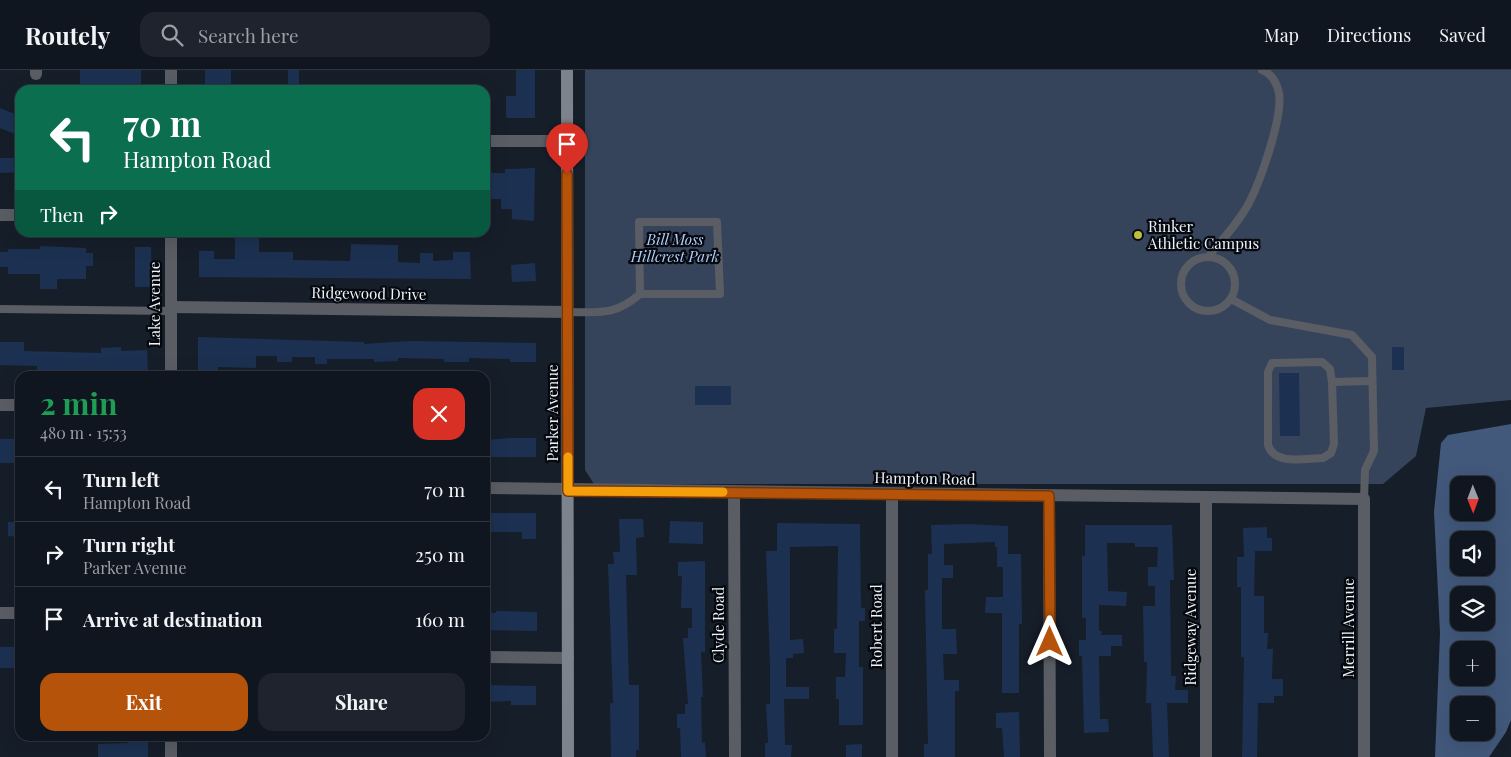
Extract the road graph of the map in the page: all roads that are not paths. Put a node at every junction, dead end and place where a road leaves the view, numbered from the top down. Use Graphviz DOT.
graph roads {
  1 [pos="171,70"];
  2 [pos="567,70"];
  3 [pos="1262,70"];
  4 [pos="171,85"];
  5 [pos="490,140"];
  6 [pos="567,141"];
  7 [pos="0,215"];
  8 [pos="15,215"];
  9 [pos="171,237"];
  10 [pos="1208,257"];
  11 [pos="640,294"];
  12 [pos="1231,299"];
  13 [pos="0,309"];
  14 [pos="171,309"];
  15 [pos="568,312"];
  16 [pos="171,371"];
  17 [pos="1372,381"];
  18 [pos="1332,382"];
  19 [pos="0,405"];
  20 [pos="15,405"];
  21 [pos="490,488"];
  22 [pos="568,491"];
  23 [pos="734,492"];
  24 [pos="892,494"];
  25 [pos="1049,496"];
  26 [pos="1206,497"];
  27 [pos="1364,499"];
  28 [pos="0,613"];
  29 [pos="15,613"];
  30 [pos="490,657"];
  31 [pos="568,658"];
  32 [pos="171,741"];
  33 [pos="171,757"];
  34 [pos="568,757"];
  35 [pos="735,757"];
  36 [pos="892,757"];
  37 [pos="1050,757"];
  38 [pos="1206,757"];
  39 [pos="1364,757"];
  1 -- 4 [label="street"];
  2 -- 6 [label="street, Parker Avenue"];
  3 -- 10 [label="lane"];
  5 -- 6 [label="street"];
  6 -- 15 [label="street, Parker Avenue"];
  7 -- 8 [label="street"];
  9 -- 14 [label="street, Lake Avenue"];
  10 -- 12 [label="lane"];
  10 -- 12 [label="lane"];
  11 -- 11 [label="lane"];
  11 -- 15 [label="lane"];
  12 -- 17 [label="lane"];
  13 -- 14 [label="lane"];
  14 -- 15 [label="street, Ridgewood Drive"];
  14 -- 16 [label="street, Lake Avenue"];
  15 -- 22 [label="street, Parker Avenue"];
  17 -- 18 [label="lane"];
  17 -- 27 [label="lane"];
  18 -- 18 [label="lane"];
  19 -- 20 [label="street"];
  21 -- 22 [label="street, Hampton Road"];
  22 -- 23 [label="street, Hampton Road"];
  22 -- 31 [label="street, Parker Avenue"];
  23 -- 24 [label="street, Hampton Road"];
  23 -- 35 [label="street, Clyde Road"];
  24 -- 25 [label="street, Hampton Road"];
  24 -- 36 [label="street, Robert Road"];
  25 -- 26 [label="street, Hampton Road"];
  25 -- 37 [label="street"];
  26 -- 27 [label="street, Hampton Road"];
  26 -- 38 [label="street, Ridgeway Avenue"];
  27 -- 39 [label="street, Merrill Avenue"];
  28 -- 29 [label="street"];
  30 -- 31 [label="street"];
  31 -- 34 [label="street, Parker Avenue"];
  32 -- 33 [label="street"];
}
